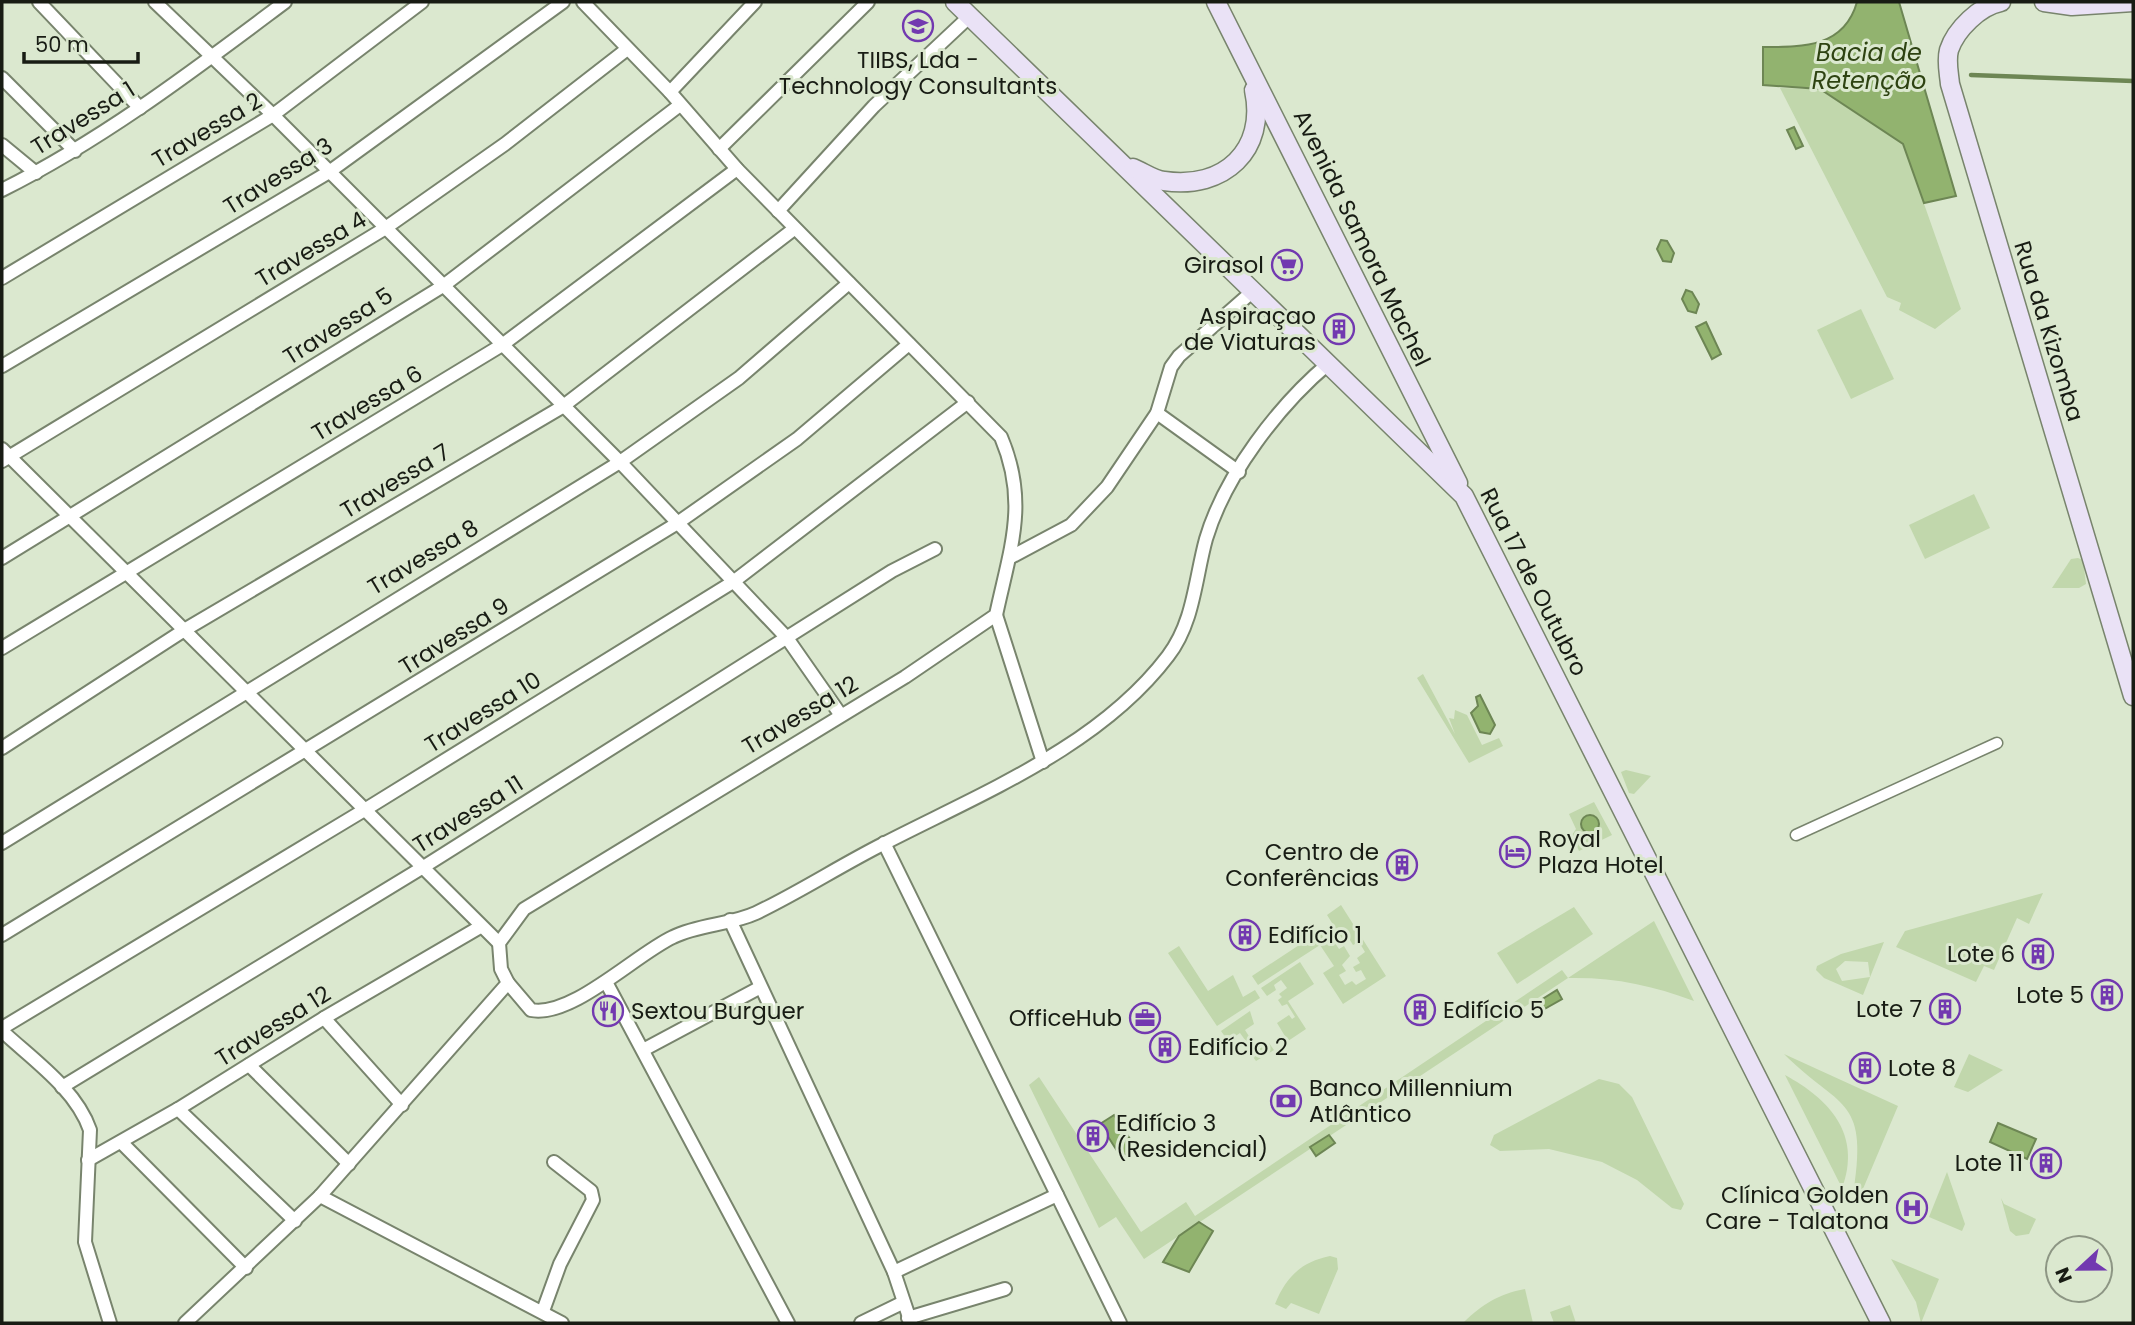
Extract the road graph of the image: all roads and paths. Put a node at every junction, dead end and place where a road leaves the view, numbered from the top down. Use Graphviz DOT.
graph roads {
  1 [pos="39,2"];
  2 [pos="155,2"];
  3 [pos="285,2"];
  4 [pos="422,2"];
  5 [pos="563,2"];
  6 [pos="583,2"];
  7 [pos="755,2"];
  8 [pos="868,2"];
  9 [pos="955,2"];
  10 [pos="1216,2"];
  11 [pos="2001,2"];
  12 [pos="2042,2"];
  13 [pos="2133,4"];
  14 [pos="970,16"];
  15 [pos="626,50"];
  16 [pos="212,56"];
  17 [pos="1248,62"];
  18 [pos="2,78"];
  19 [pos="670,92"];
  20 [pos="680,105"];
  21 [pos="140,108"];
  22 [pos="273,116"];
  23 [pos="2,145"];
  24 [pos="719,149"];
  25 [pos="75,151"];
  26 [pos="1118,160"];
  27 [pos="737,169"];
  28 [pos="329,172"];
  29 [pos="36,173"];
  30 [pos="2,190"];
  31 [pos="778,211"];
  32 [pos="384,229"];
  33 [pos="794,229"];
  34 [pos="2,278"];
  35 [pos="849,283"];
  36 [pos="443,286"];
  37 [pos="1253,291"];
  38 [pos="909,344"];
  39 [pos="502,345"];
  40 [pos="1329,363"];
  41 [pos="2,366"];
  42 [pos="968,402"];
  43 [pos="562,407"];
  44 [pos="1157,413"];
  45 [pos="4,455"];
  46 [pos="620,462"];
  47 [pos="1239,472"];
  48 [pos="1464,496"];
  49 [pos="70,516"];
  50 [pos="676,524"];
  51 [pos="935,549"];
  52 [pos="1012,557"];
  53 [pos="2,558"];
  54 [pos="129,573"];
  55 [pos="733,582"];
  56 [pos="996,615"];
  57 [pos="186,629"];
  58 [pos="787,638"];
  59 [pos="2,648"];
  60 [pos="245,691"];
  61 [pos="2133,696"];
  62 [pos="840,714"];
  63 [pos="1997,743"];
  64 [pos="2,748"];
  65 [pos="306,751"];
  66 [pos="1043,762"];
  67 [pos="366,809"];
  68 [pos="1796,835"];
  69 [pos="2,843"];
  70 [pos="884,843"];
  71 [pos="425,866"];
  72 [pos="730,920"];
  73 [pos="480,927"];
  74 [pos="2,935"];
  75 [pos="499,943"];
  76 [pos="606,982"];
  77 [pos="508,984"];
  78 [pos="760,988"];
  79 [pos="324,1018"];
  80 [pos="2,1029"];
  81 [pos="643,1050"];
  82 [pos="249,1065"];
  83 [pos="62,1087"];
  84 [pos="402,1105"];
  85 [pos="178,1109"];
  86 [pos="121,1142"];
  87 [pos="88,1160"];
  88 [pos="554,1162"];
  89 [pos="349,1164"];
  90 [pos="1057,1195"];
  91 [pos="320,1196"];
  92 [pos="295,1221"];
  93 [pos="246,1268"];
  94 [pos="894,1272"];
  95 [pos="1005,1289"];
  96 [pos="902,1303"];
  97 [pos="543,1311"];
  98 [pos="909,1321"];
  99 [pos="110,1323"];
  100 [pos="185,1323"];
  101 [pos="562,1323"];
  102 [pos="788,1323"];
  103 [pos="861,1323"];
  104 [pos="1120,1323"];
  105 [pos="1881,1323"];
  1 -- 21 [label="street"];
  2 -- 16 [label="street"];
  3 -- 16 [label="street, Travessa 1"];
  4 -- 22 [label="street, Travessa 2"];
  5 -- 28 [label="street, Travessa 3"];
  6 -- 15 [label="street"];
  7 -- 19 [label="street"];
  8 -- 24 [label="street"];
  9 -- 14 [label="main road, Rua 17 de Outubro"];
  10 -- 17 [label="main road, Avenida Samora Machel"];
  11 -- 61 [label="main road, Rua da Kizomba"];
  12 -- 13 [label="main road"];
  14 -- 26 [label="main road, Rua 17 de Outubro"];
  14 -- 31 [label="street"];
  15 -- 19 [label="street"];
  15 -- 32 [label="street, Travessa 4"];
  16 -- 21 [label="street, Travessa 1"];
  16 -- 22 [label="street"];
  17 -- 26 [label="main road"];
  17 -- 48 [label="main road, Avenida Samora Machel"];
  18 -- 25 [label="street"];
  19 -- 20 [label="street"];
  20 -- 24 [label="street"];
  20 -- 36 [label="street, Travessa 5"];
  21 -- 25 [label="street, Travessa 1"];
  22 -- 28 [label="street"];
  22 -- 34 [label="street, Travessa 2"];
  23 -- 29 [label="street"];
  24 -- 27 [label="street"];
  25 -- 29 [label="street, Travessa 1"];
  26 -- 37 [label="main road, Rua 17 de Outubro"];
  27 -- 31 [label="street"];
  27 -- 39 [label="street, Travessa 6"];
  28 -- 32 [label="street"];
  28 -- 41 [label="street, Travessa 3"];
  29 -- 30 [label="street, Travessa 1"];
  31 -- 33 [label="street"];
  32 -- 36 [label="street"];
  32 -- 45 [label="street, Travessa 4"];
  33 -- 35 [label="street"];
  33 -- 43 [label="street, Travessa 7"];
  35 -- 38 [label="street"];
  35 -- 46 [label="street, Travessa 8"];
  36 -- 39 [label="street"];
  36 -- 49 [label="street, Travessa 5"];
  37 -- 40 [label="main road, Rua 17 de Outubro"];
  37 -- 44 [label="street"];
  38 -- 42 [label="street"];
  38 -- 50 [label="street, Travessa 9"];
  39 -- 43 [label="street"];
  39 -- 54 [label="street, Travessa 6"];
  40 -- 47 [label="street"];
  40 -- 48 [label="main road, Rua 17 de Outubro"];
  42 -- 52 [label="street"];
  42 -- 55 [label="street, Travessa 10"];
  43 -- 46 [label="street"];
  43 -- 57 [label="street, Travessa 7"];
  44 -- 47 [label="street"];
  44 -- 52 [label="street"];
  45 -- 49 [label="street"];
  46 -- 50 [label="street"];
  46 -- 60 [label="street, Travessa 8"];
  47 -- 66 [label="street"];
  48 -- 105 [label="main road, Rua 17 de Outubro"];
  49 -- 53 [label="street, Travessa 5"];
  49 -- 54 [label="street"];
  50 -- 55 [label="street"];
  50 -- 65 [label="street, Travessa 9"];
  51 -- 58 [label="street, Travessa 11"];
  52 -- 56 [label="street"];
  54 -- 57 [label="street"];
  54 -- 59 [label="street, Travessa 6"];
  55 -- 58 [label="street"];
  55 -- 67 [label="street, Travessa 10"];
  56 -- 62 [label="street, Travessa 12"];
  56 -- 66 [label="street"];
  57 -- 60 [label="street"];
  57 -- 64 [label="street, Travessa 7"];
  58 -- 62 [label="street"];
  58 -- 71 [label="street, Travessa 11"];
  60 -- 65 [label="street"];
  60 -- 69 [label="street, Travessa 8"];
  62 -- 75 [label="street, Travessa 12"];
  63 -- 68 [label="street"];
  65 -- 67 [label="street"];
  65 -- 74 [label="street, Travessa 9"];
  66 -- 70 [label="street"];
  67 -- 71 [label="street"];
  67 -- 80 [label="street, Travessa 10"];
  70 -- 72 [label="street"];
  70 -- 90 [label="street"];
  71 -- 73 [label="street"];
  71 -- 83 [label="street, Travessa 11"];
  72 -- 76 [label="street"];
  72 -- 78 [label="street"];
  73 -- 75 [label="street"];
  73 -- 79 [label="street, Travessa 12"];
  75 -- 77 [label="street"];
  76 -- 77 [label="street"];
  76 -- 81 [label="street"];
  77 -- 84 [label="street"];
  78 -- 81 [label="street"];
  78 -- 94 [label="street"];
  79 -- 82 [label="street, Travessa 12"];
  79 -- 84 [label="street"];
  80 -- 83 [label="street"];
  81 -- 102 [label="street"];
  82 -- 85 [label="street, Travessa 12"];
  82 -- 89 [label="street"];
  83 -- 87 [label="street"];
  84 -- 89 [label="street"];
  85 -- 86 [label="street, Travessa 12"];
  85 -- 92 [label="street"];
  86 -- 87 [label="street, Travessa 12"];
  86 -- 93 [label="street"];
  87 -- 99 [label="street"];
  88 -- 97 [label="street"];
  89 -- 91 [label="street"];
  90 -- 94 [label="street"];
  90 -- 104 [label="street"];
  91 -- 92 [label="street"];
  91 -- 97 [label="street"];
  92 -- 93 [label="street"];
  93 -- 100 [label="street"];
  94 -- 96 [label="street"];
  95 -- 98 [label="street"];
  96 -- 98 [label="street"];
  96 -- 103 [label="street"];
  97 -- 101 [label="street"];
}
